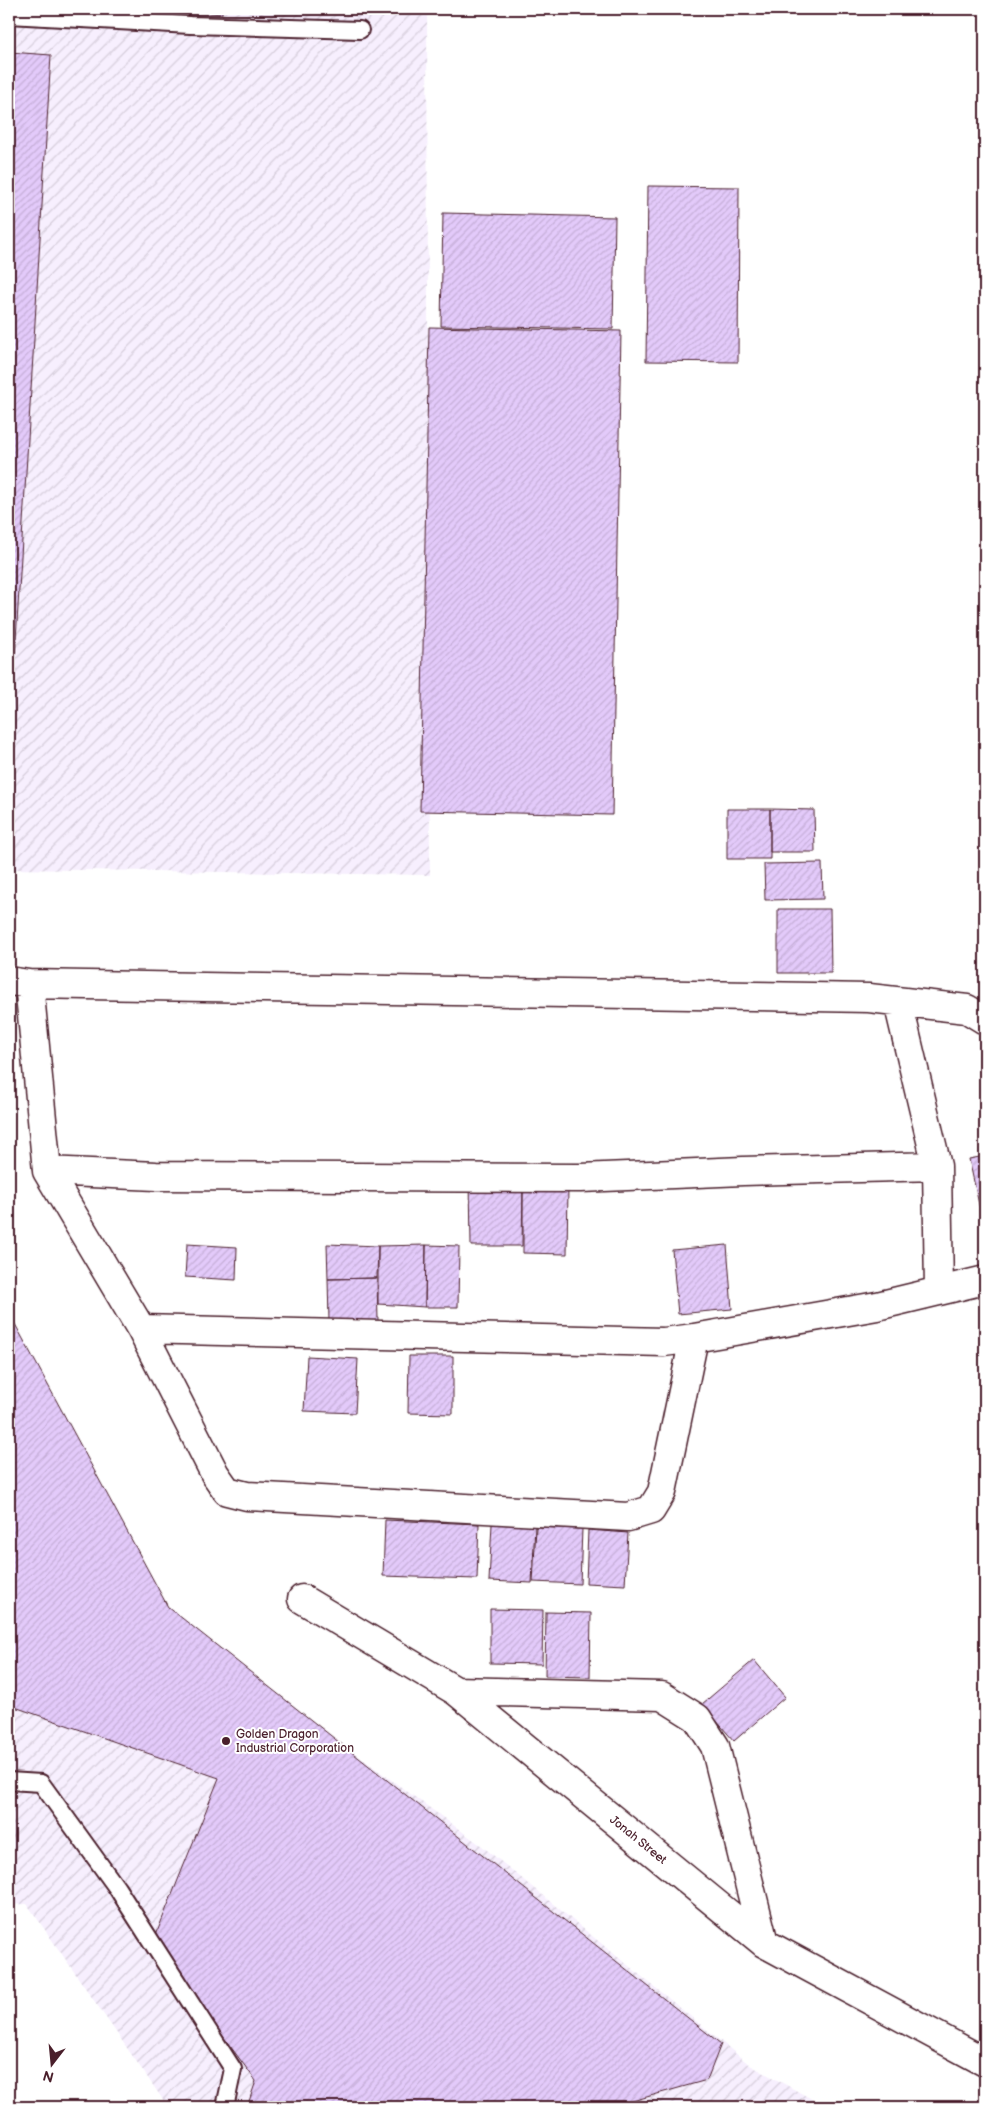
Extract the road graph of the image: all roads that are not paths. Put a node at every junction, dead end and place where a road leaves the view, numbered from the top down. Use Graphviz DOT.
graph roads {
  1 [pos="9,15"];
  2 [pos="360,30"];
  3 [pos="19,982"];
  4 [pos="898,1002"];
  5 [pos="985,1020"];
  6 [pos="937,1166"];
  7 [pos="47,1170"];
  8 [pos="985,1280"];
  9 [pos="939,1290"];
  10 [pos="141,1329"];
  11 [pos="694,1338"];
  12 [pos="302,1599"];
  13 [pos="456,1691"];
  14 [pos="9,1781"];
  15 [pos="764,1942"];
  16 [pos="985,2062"];
  17 [pos="225,2107"];
  1 -- 2 [label="lane"];
  3 -- 4 [label="street"];
  3 -- 7 [label="street"];
  4 -- 5 [label="street"];
  4 -- 6 [label="street"];
  6 -- 7 [label="street"];
  6 -- 9 [label="street"];
  7 -- 10 [label="street"];
  8 -- 9 [label="street"];
  9 -- 11 [label="street"];
  10 -- 11 [label="street"];
  10 -- 11 [label="street"];
  12 -- 13 [label="street, Jonah Street"];
  13 -- 15 [label="street, Jonah Street"];
  13 -- 15 [label="street"];
  14 -- 17 [label="lane"];
  15 -- 16 [label="street, Jonah Street"];
}
